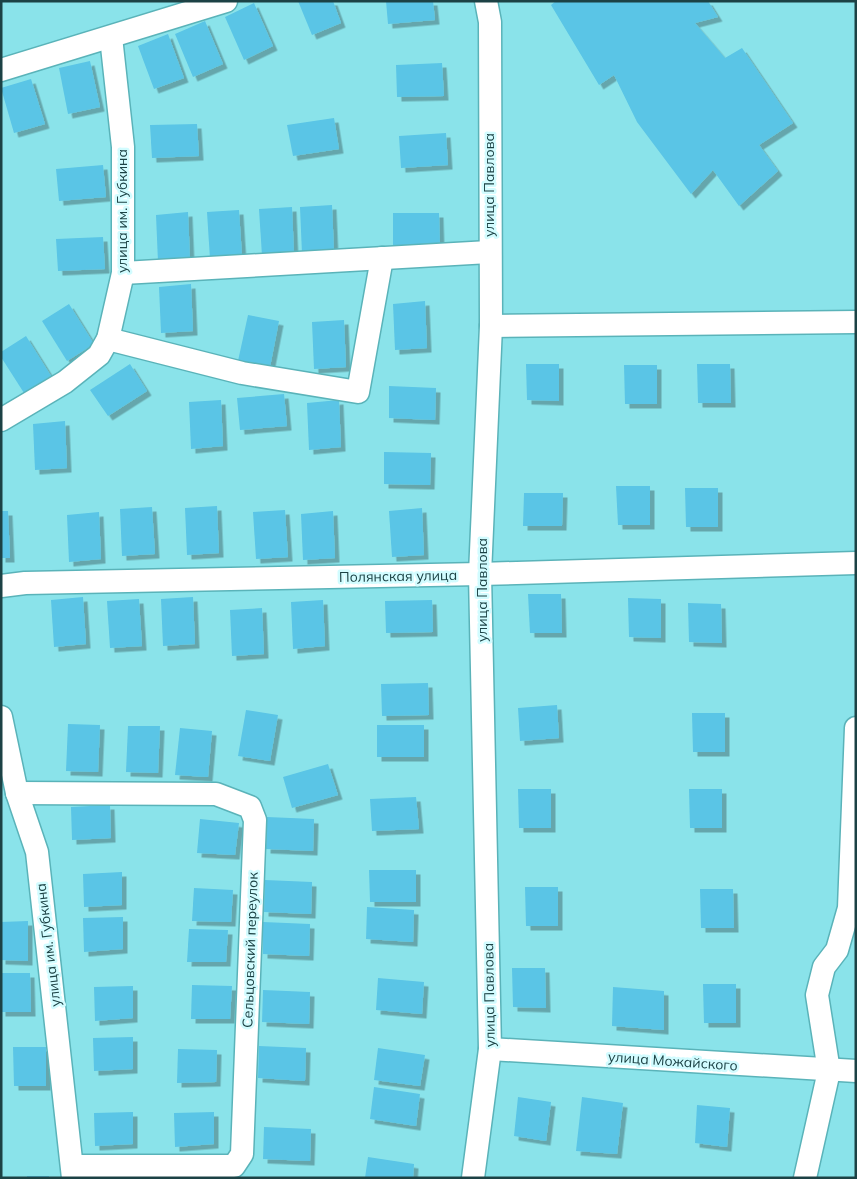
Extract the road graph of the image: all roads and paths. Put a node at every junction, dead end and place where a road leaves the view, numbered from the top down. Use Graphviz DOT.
graph roads {
  1 [pos="226,1"];
  2 [pos="486,1"];
  3 [pos="111,37"];
  4 [pos="1,70"];
  5 [pos="489,252"];
  6 [pos="382,258"];
  7 [pos="123,273"];
  8 [pos="856,322"];
  9 [pos="491,326"];
  10 [pos="108,339"];
  11 [pos="1,420"];
  12 [pos="856,563"];
  13 [pos="480,574"];
  14 [pos="1,586"];
  15 [pos="1,717"];
  16 [pos="856,728"];
  17 [pos="17,793"];
  18 [pos="490,1049"];
  19 [pos="829,1071"];
  20 [pos="856,1072"];
  21 [pos="73,1172"];
  22 [pos="473,1178"];
  23 [pos="805,1178"];
  1 -- 3 [label="street"];
  2 -- 5 [label="street, улица Павлова"];
  3 -- 4 [label="street"];
  3 -- 7 [label="street, улица им. Губкина"];
  5 -- 6 [label="street"];
  5 -- 9 [label="street, улица Павлова"];
  6 -- 7 [label="street"];
  6 -- 10 [label="street"];
  7 -- 10 [label="street, улица им. Губкина"];
  8 -- 9 [label="street"];
  9 -- 13 [label="street, улица Павлова"];
  10 -- 11 [label="street, улица им. Губкина"];
  12 -- 13 [label="street, Полянская улица"];
  13 -- 14 [label="street, Полянская улица"];
  13 -- 18 [label="street, улица Павлова"];
  15 -- 17 [label="street, улица им. Губкина"];
  16 -- 19 [label="street"];
  17 -- 21 [label="street, улица им. Губкина"];
  17 -- 21 [label="street, Сельцовский переулок"];
  18 -- 19 [label="street, улица Можайского"];
  18 -- 22 [label="street, улица Павлова"];
  19 -- 20 [label="street, улица Можайского"];
  19 -- 23 [label="street"];
}
